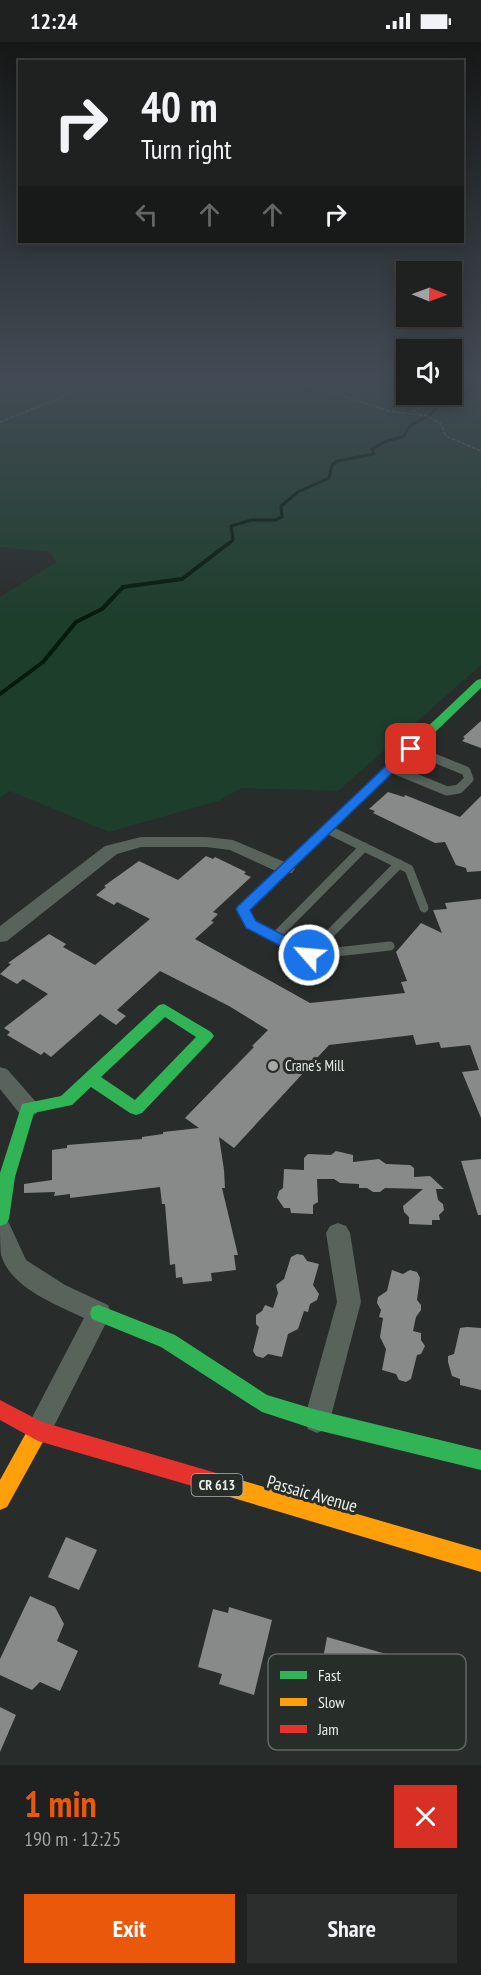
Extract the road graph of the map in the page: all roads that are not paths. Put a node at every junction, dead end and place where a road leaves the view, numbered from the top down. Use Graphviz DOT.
graph roads {
  1 [pos="481,682"];
  2 [pos="411,749"];
  3 [pos="391,768"];
  4 [pos="327,829"];
  5 [pos="364,847"];
  6 [pos="399,864"];
  7 [pos="286,869"];
  8 [pos="424,908"];
  9 [pos="243,909"];
  10 [pos="0,936"];
  11 [pos="275,937"];
  12 [pos="390,946"];
  13 [pos="309,955"];
  14 [pos="0,1075"];
  15 [pos="90,1078"];
  16 [pos="28,1108"];
  17 [pos="0,1219"];
  18 [pos="0,1227"];
  19 [pos="338,1233"];
  20 [pos="99,1313"];
  21 [pos="0,1409"];
  22 [pos="317,1420"];
  23 [pos="38,1431"];
  24 [pos="481,1460"];
  25 [pos="0,1500"];
  26 [pos="481,1561"];
  1 -- 2 [label="street"];
  2 -- 3 [label="street"];
  2 -- 3 [label="lane"];
  3 -- 4 [label="street"];
  4 -- 5 [label="lane"];
  4 -- 7 [label="street"];
  5 -- 6 [label="lane"];
  5 -- 11 [label="lane"];
  6 -- 8 [label="lane"];
  6 -- 13 [label="lane"];
  7 -- 9 [label="street"];
  7 -- 10 [label="street"];
  9 -- 11 [label="lane"];
  11 -- 13 [label="lane"];
  12 -- 13 [label="lane"];
  14 -- 16 [label="street"];
  15 -- 15 [label="street"];
  15 -- 16 [label="street"];
  16 -- 17 [label="street"];
  18 -- 20 [label="street"];
  19 -- 22 [label="street"];
  20 -- 22 [label="street"];
  20 -- 23 [label="street"];
  21 -- 23 [label="street, Passaic Avenue / CR 613"];
  22 -- 24 [label="street"];
  23 -- 25 [label="street"];
  23 -- 26 [label="street, Passaic Avenue / CR 613"];
}
